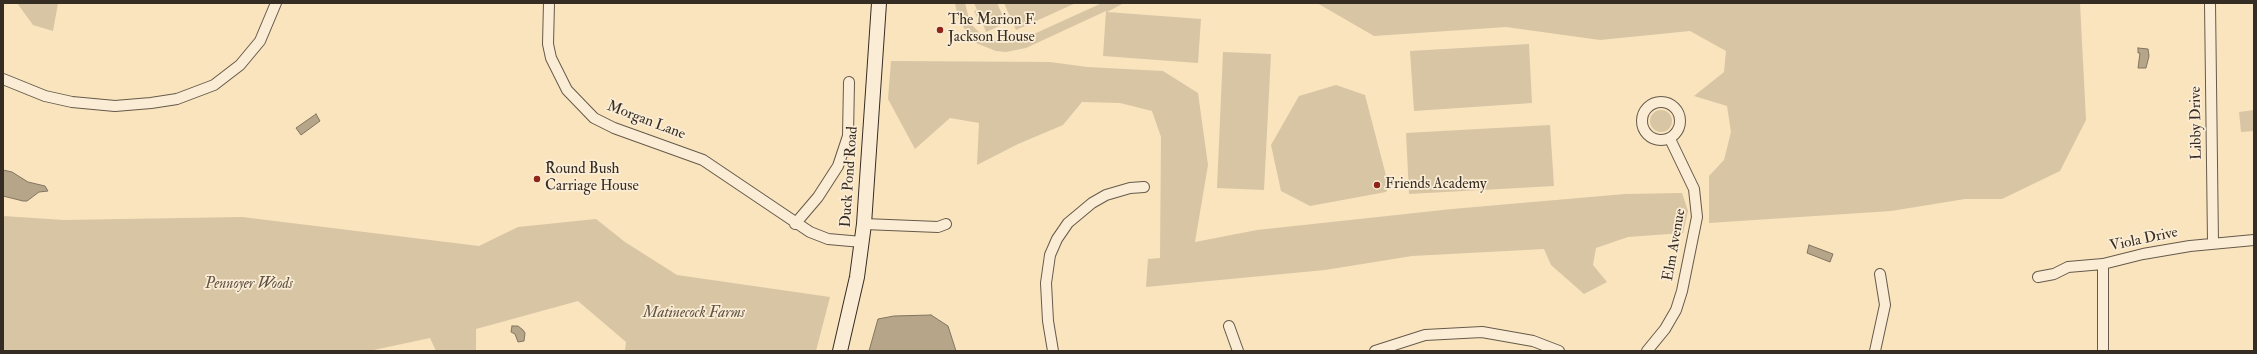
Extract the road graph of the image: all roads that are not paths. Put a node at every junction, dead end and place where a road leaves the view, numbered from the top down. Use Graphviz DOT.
graph roads {
  1 [pos="276,3"];
  2 [pos="550,3"];
  3 [pos="879,3"];
  4 [pos="2210,3"];
  5 [pos="3,79"];
  6 [pos="849,82"];
  7 [pos="1670,139"];
  8 [pos="1144,187"];
  9 [pos="795,224"];
  10 [pos="864,224"];
  11 [pos="946,224"];
  12 [pos="2254,240"];
  13 [pos="862,242"];
  14 [pos="2213,243"];
  15 [pos="2103,264"];
  16 [pos="1880,274"];
  17 [pos="2038,277"];
  18 [pos="1229,326"];
  19 [pos="840,351"];
  20 [pos="1053,351"];
  21 [pos="1238,351"];
  22 [pos="1375,351"];
  23 [pos="1559,351"];
  24 [pos="1647,351"];
  25 [pos="1875,351"];
  26 [pos="2103,351"];
  1 -- 5 [label="street"];
  2 -- 9 [label="street, Morgan Lane"];
  3 -- 10 [label="street, Duck Pond Road"];
  4 -- 14 [label="street, Libby Drive"];
  6 -- 9 [label="street"];
  7 -- 24 [label="street, Elm Avenue"];
  8 -- 20 [label="street"];
  9 -- 13 [label="street, Morgan Lane"];
  10 -- 11 [label="street"];
  10 -- 13 [label="street, Duck Pond Road"];
  12 -- 14 [label="street, Viola Drive"];
  13 -- 19 [label="street, Duck Pond Road"];
  14 -- 15 [label="street, Viola Drive"];
  15 -- 17 [label="street"];
  15 -- 26 [label="street, Viola Drive"];
  16 -- 25 [label="street"];
  18 -- 21 [label="street"];
  22 -- 23 [label="street"];
}
